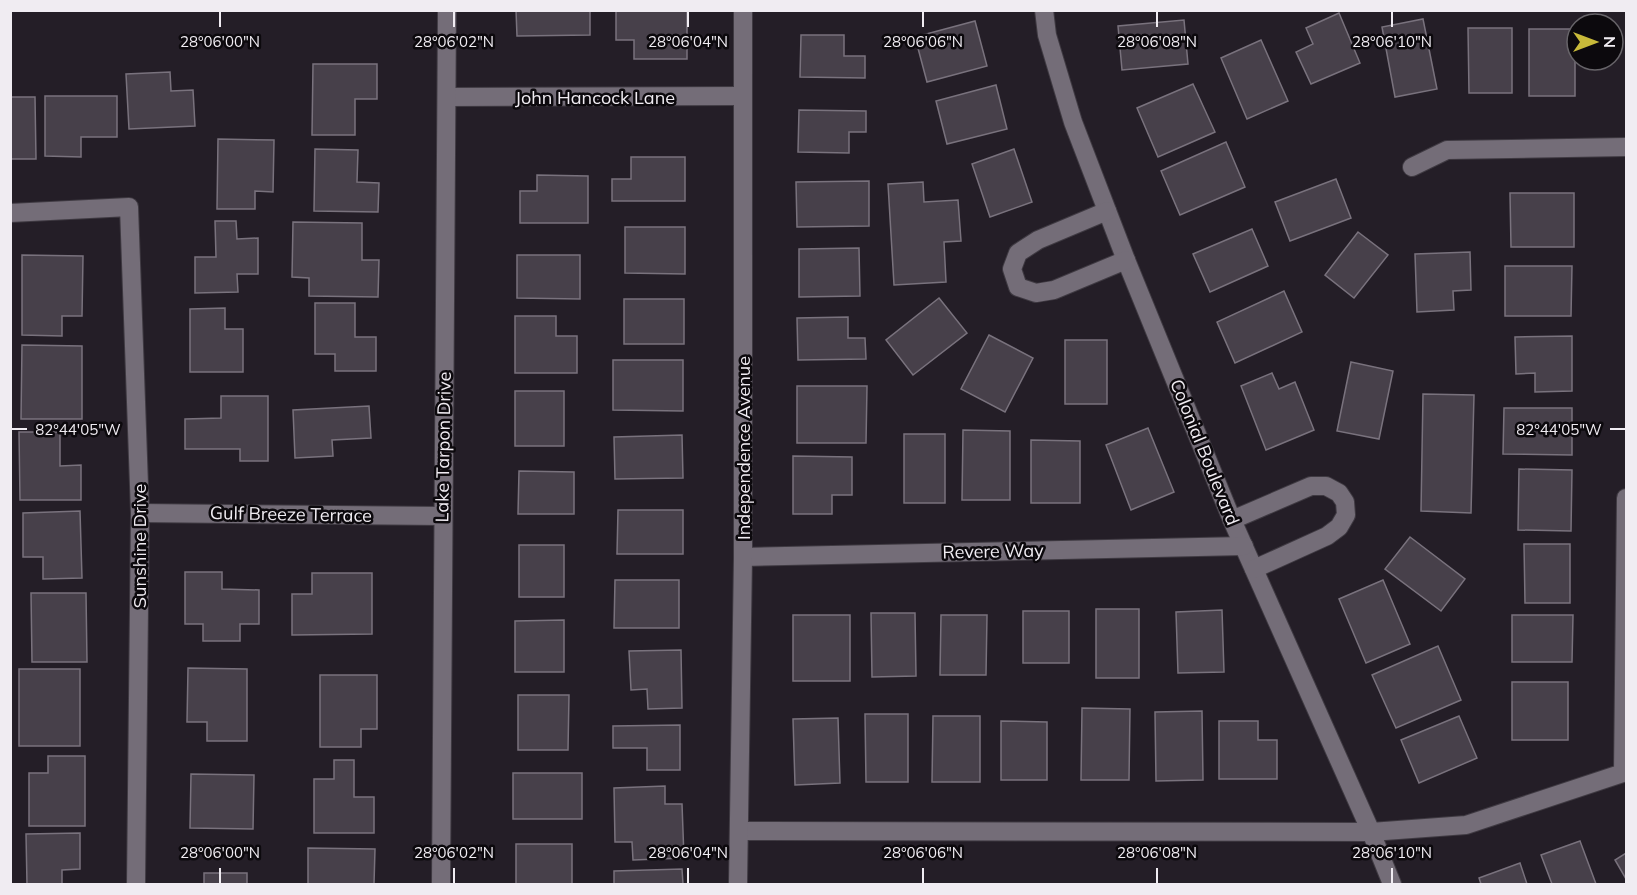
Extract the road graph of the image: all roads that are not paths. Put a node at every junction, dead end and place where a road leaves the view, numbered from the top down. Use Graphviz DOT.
graph roads {
  1 [pos="447,10"];
  2 [pos="743,10"];
  3 [pos="1044,10"];
  4 [pos="743,96"];
  5 [pos="447,97"];
  6 [pos="1626,147"];
  7 [pos="1412,167"];
  8 [pos="1107,211"];
  9 [pos="10,213"];
  10 [pos="1126,260"];
  11 [pos="1626,498"];
  12 [pos="140,513"];
  13 [pos="442,516"];
  14 [pos="1232,520"];
  15 [pos="1244,546"];
  16 [pos="743,557"];
  17 [pos="1254,569"];
  18 [pos="739,831"];
  19 [pos="1371,832"];
  20 [pos="136,885"];
  21 [pos="441,885"];
  22 [pos="738,885"];
  23 [pos="1392,885"];
  1 -- 5 [label="street, Lake Tarpon Drive"];
  2 -- 4 [label="street, Independence Avenue"];
  3 -- 8 [label="street, Colonial Boulevard"];
  4 -- 5 [label="street, John Hancock Lane"];
  4 -- 16 [label="street, Independence Avenue"];
  5 -- 13 [label="street, Lake Tarpon Drive"];
  6 -- 7 [label="street"];
  8 -- 10 [label="street, Colonial Boulevard"];
  8 -- 10 [label="street"];
  9 -- 12 [label="street, Sunshine Drive"];
  10 -- 14 [label="street, Colonial Boulevard"];
  11 -- 19 [label="street"];
  12 -- 13 [label="street, Gulf Breeze Terrace"];
  12 -- 20 [label="street, Sunshine Drive"];
  13 -- 21 [label="street, Lake Tarpon Drive"];
  14 -- 15 [label="street, Colonial Boulevard"];
  14 -- 17 [label="street"];
  15 -- 16 [label="street, Revere Way"];
  15 -- 17 [label="street, Colonial Boulevard"];
  16 -- 18 [label="street, Independence Avenue"];
  17 -- 19 [label="street, Colonial Boulevard"];
  18 -- 19 [label="street"];
  18 -- 22 [label="street, Independence Avenue"];
  19 -- 23 [label="street, Colonial Boulevard"];
}
